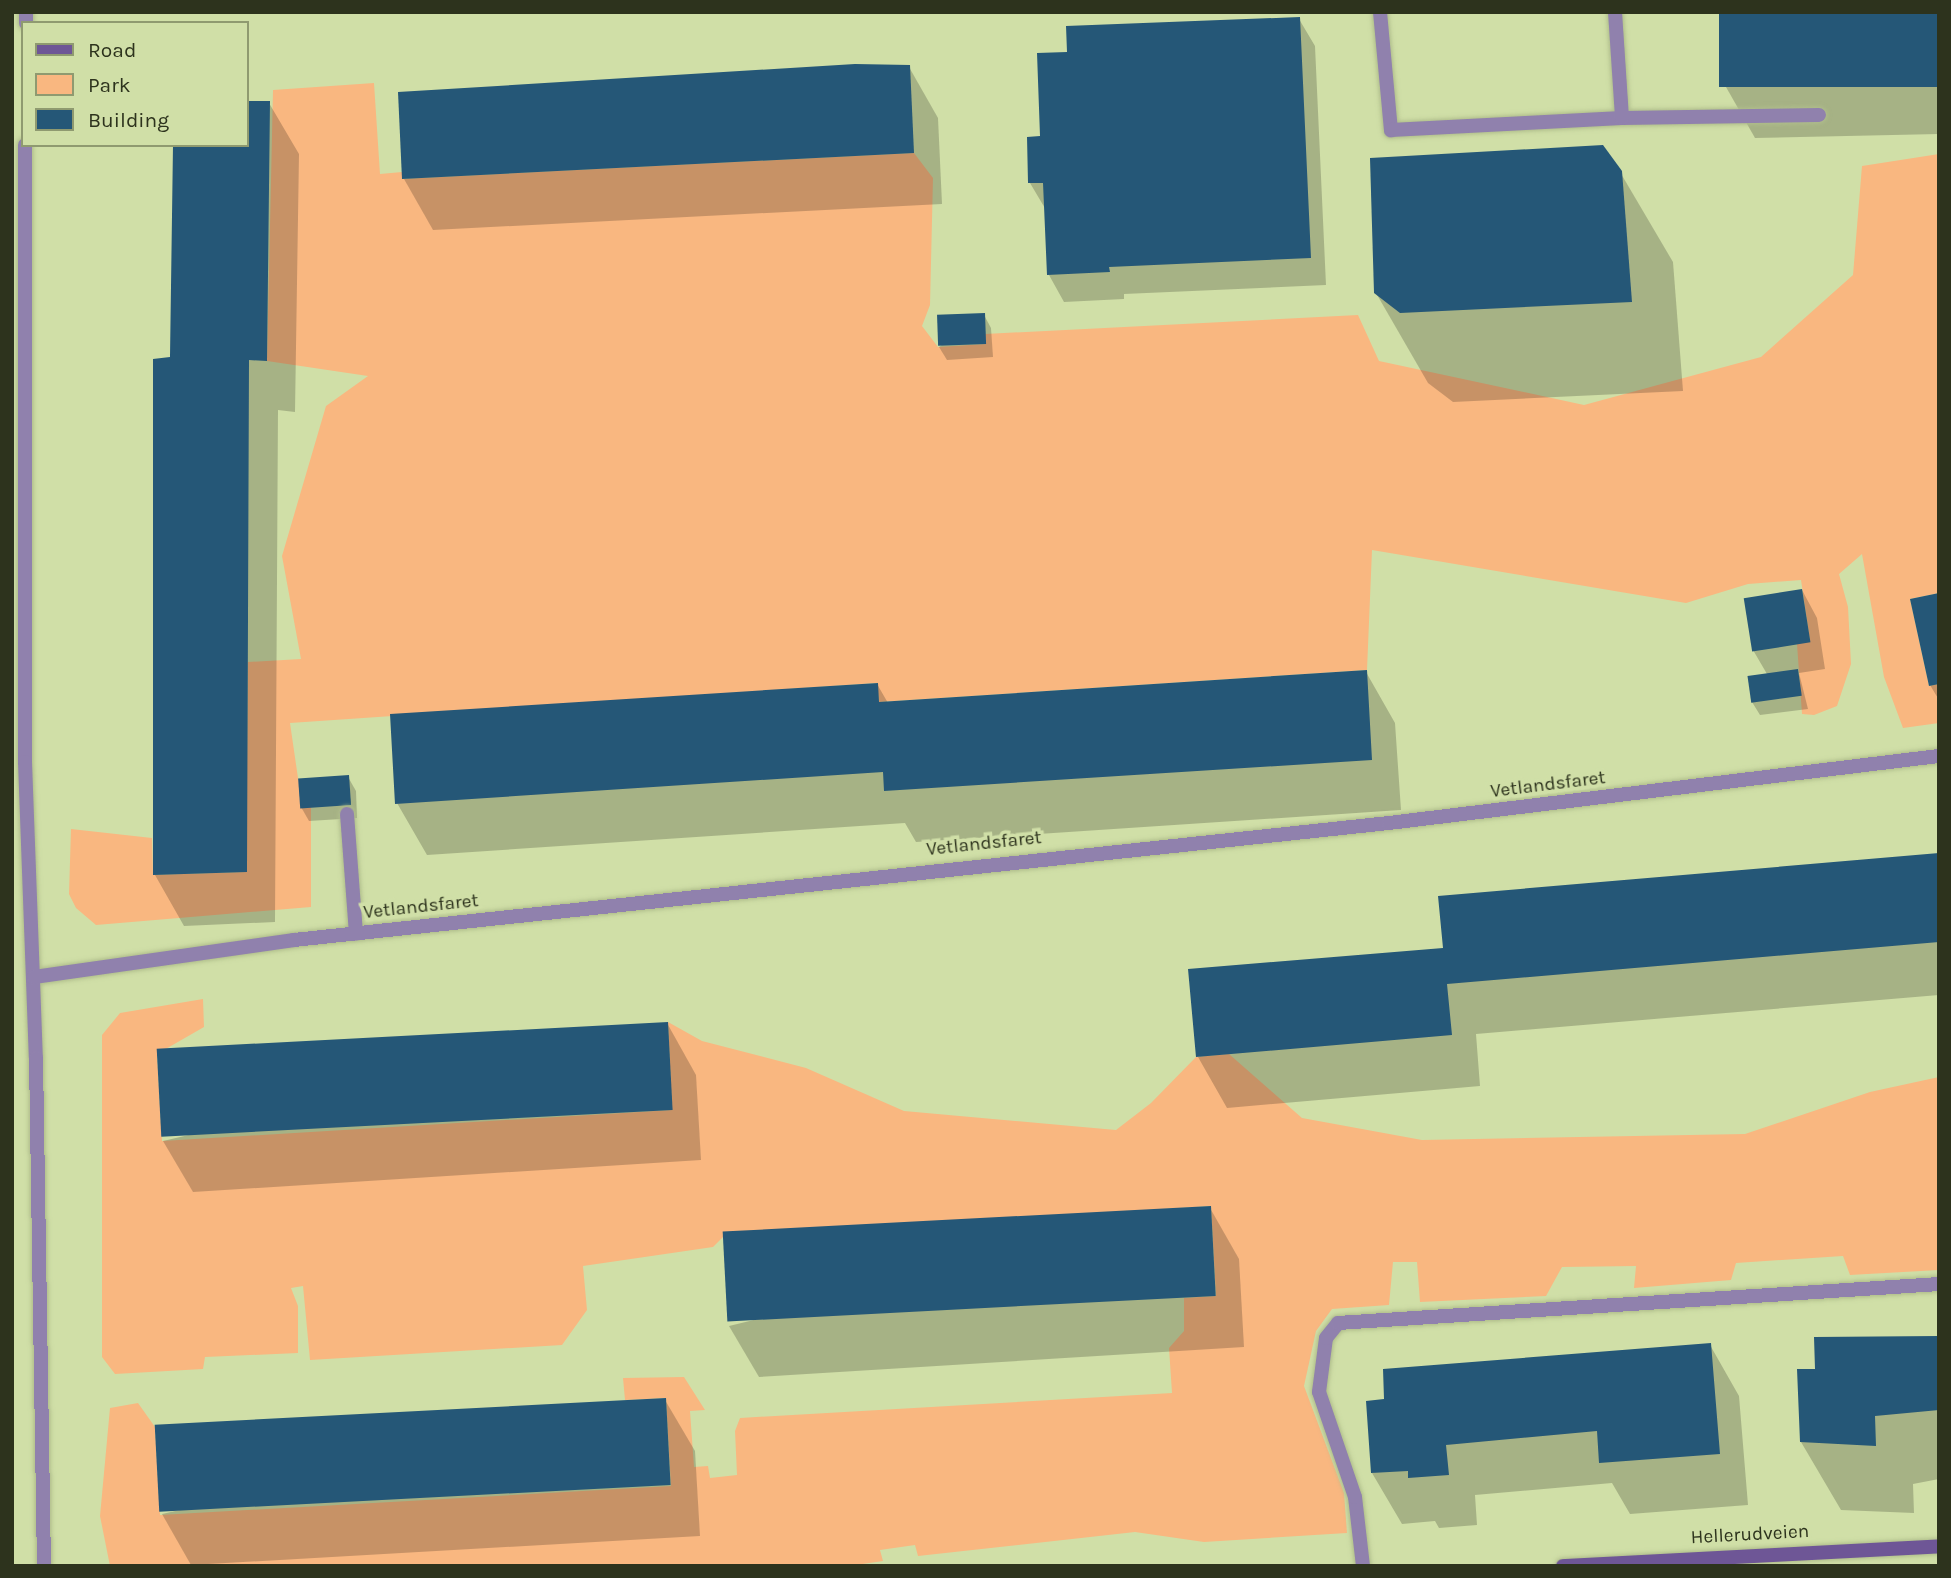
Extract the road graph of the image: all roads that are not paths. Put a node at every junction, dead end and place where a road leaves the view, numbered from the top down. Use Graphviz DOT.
graph roads {
  1 [pos="1380,12"];
  2 [pos="1615,12"];
  3 [pos="1819,115"];
  4 [pos="1622,118"];
  5 [pos="25,147"];
  6 [pos="1939,755"];
  7 [pos="19,761"];
  8 [pos="347,814"];
  9 [pos="356,934"];
  10 [pos="34,977"];
  11 [pos="1939,1284"];
  12 [pos="1939,1546"];
  13 [pos="44,1566"];
  14 [pos="1363,1566"];
  15 [pos="1563,1566"];
  1 -- 4 [label="street"];
  2 -- 4 [label="street"];
  3 -- 4 [label="street"];
  5 -- 7 [label="street"];
  6 -- 9 [label="street, Vetlandsfaret"];
  7 -- 10 [label="street"];
  8 -- 9 [label="street"];
  9 -- 10 [label="street, Vetlandsfaret"];
  10 -- 13 [label="street"];
  11 -- 14 [label="street"];
  12 -- 15 [label="main road, Hellerudveien"];
}
